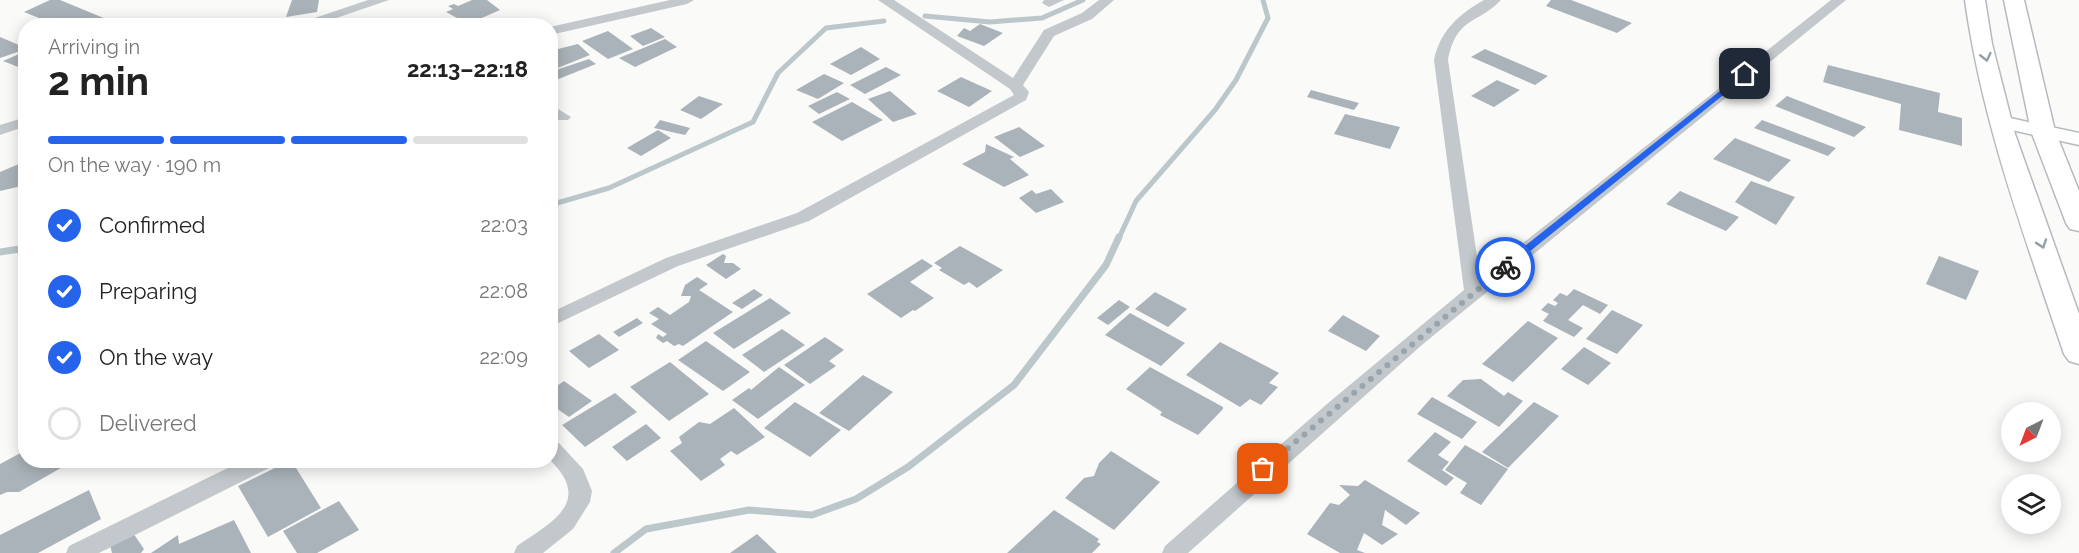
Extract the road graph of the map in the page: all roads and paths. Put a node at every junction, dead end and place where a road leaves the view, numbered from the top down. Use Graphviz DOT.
graph roads {
  1 [pos="382,0"];
  2 [pos="687,0"];
  3 [pos="885,0"];
  4 [pos="1107,0"];
  5 [pos="1494,0"];
  6 [pos="1839,0"];
  7 [pos="1975,0"];
  8 [pos="2014,0"];
  9 [pos="323,18"];
  10 [pos="558,29"];
  11 [pos="1016,86"];
  12 [pos="18,124"];
  13 [pos="2003,128"];
  14 [pos="0,130"];
  15 [pos="2046,137"];
  16 [pos="2079,139"];
  17 [pos="2079,150"];
  18 [pos="2079,223"];
  19 [pos="1473,292"];
  20 [pos="558,317"];
  21 [pos="2079,354"];
  22 [pos="558,456"];
  23 [pos="249,468"];
  24 [pos="77,553"];
  25 [pos="525,553"];
  26 [pos="1173,553"];
  1 -- 9 [label="street"];
  2 -- 10 [label="street"];
  3 -- 11 [label="street"];
  4 -- 11 [label="street"];
  5 -- 19 [label="street"];
  6 -- 19 [label="street"];
  7 -- 13 [label="main road, one-way"];
  8 -- 15 [label="main road"];
  11 -- 20 [label="street"];
  12 -- 14 [label="street"];
  13 -- 15 [label="main road"];
  13 -- 21 [label="main road, one-way"];
  15 -- 16 [label="main road"];
  15 -- 17 [label="main road"];
  15 -- 18 [label="main road"];
  19 -- 26 [label="street"];
  22 -- 25 [label="street"];
  23 -- 24 [label="street"];
}
